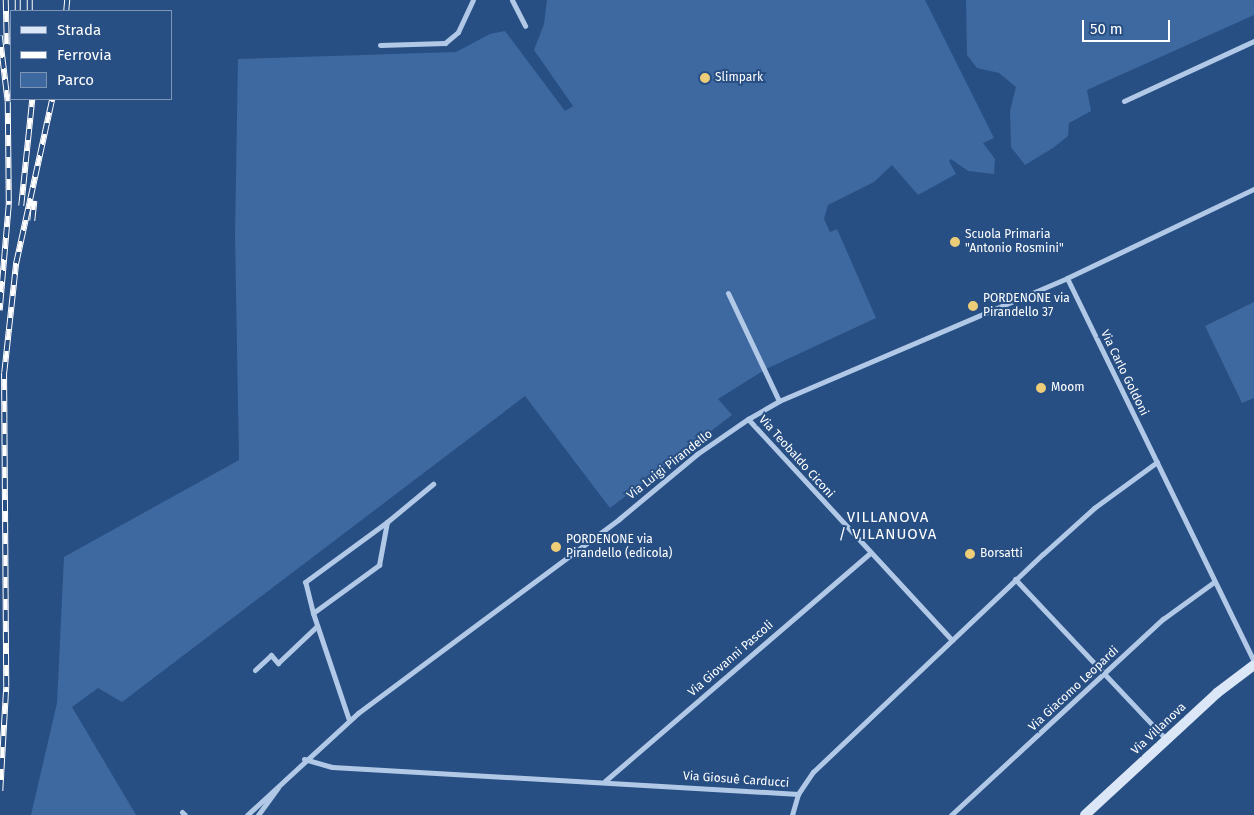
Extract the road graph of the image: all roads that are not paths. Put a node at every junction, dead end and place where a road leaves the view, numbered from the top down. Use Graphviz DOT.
graph roads {
  1 [pos="473,0"];
  2 [pos="512,0"];
  3 [pos="525,26"];
  4 [pos="1254,41"];
  5 [pos="380,45"];
  6 [pos="1124,101"];
  7 [pos="1254,190"];
  8 [pos="1067,278"];
  9 [pos="728,293"];
  10 [pos="779,401"];
  11 [pos="748,419"];
  12 [pos="1157,462"];
  13 [pos="433,484"];
  14 [pos="387,522"];
  15 [pos="870,553"];
  16 [pos="1015,579"];
  17 [pos="1214,582"];
  18 [pos="313,613"];
  19 [pos="317,626"];
  20 [pos="952,640"];
  21 [pos="1254,664"];
  22 [pos="255,670"];
  23 [pos="1105,674"];
  24 [pos="349,720"];
  25 [pos="1166,739"];
  26 [pos="304,759"];
  27 [pos="285,778"];
  28 [pos="605,782"];
  29 [pos="798,794"];
  30 [pos="1092,813"];
  31 [pos="247,815"];
  32 [pos="258,815"];
  33 [pos="792,815"];
  34 [pos="951,815"];
  1 -- 5 [label="street"];
  2 -- 3 [label="street"];
  4 -- 6 [label="street"];
  7 -- 8 [label="street"];
  8 -- 10 [label="street, Via Luigi Pirandello"];
  8 -- 12 [label="street, Via Carlo Goldoni"];
  9 -- 10 [label="street"];
  10 -- 11 [label="street, Via Luigi Pirandello"];
  11 -- 15 [label="street, Via Teobaldo Ciconi"];
  11 -- 24 [label="street, Via Luigi Pirandello"];
  12 -- 16 [label="street, Via Giosuè Carducci"];
  12 -- 17 [label="street, Via Carlo Goldoni"];
  13 -- 14 [label="street"];
  14 -- 18 [label="street"];
  14 -- 18 [label="street"];
  15 -- 20 [label="street, Via Teobaldo Ciconi"];
  15 -- 28 [label="street, Via Giovanni Pascoli"];
  16 -- 20 [label="street, Via Giosuè Carducci"];
  16 -- 23 [label="street"];
  17 -- 21 [label="street, Via Carlo Goldoni"];
  17 -- 23 [label="street, Via Giacomo Leopardi"];
  18 -- 19 [label="street"];
  19 -- 22 [label="street"];
  19 -- 24 [label="street"];
  20 -- 29 [label="street, Via Giosuè Carducci"];
  21 -- 25 [label="street, Via Villanova"];
  23 -- 25 [label="street"];
  23 -- 34 [label="street, Via Giacomo Leopardi"];
  24 -- 26 [label="street, Via Luigi Pirandello"];
  25 -- 30 [label="street, Via Villanova"];
  26 -- 27 [label="street, Via Luigi Pirandello"];
  26 -- 28 [label="street, Via Giosuè Carducci"];
  27 -- 31 [label="street, Via Luigi Pirandello"];
  27 -- 32 [label="street, Via Luigi Pirandello"];
  28 -- 29 [label="street, Via Giosuè Carducci"];
  29 -- 33 [label="street"];
}
